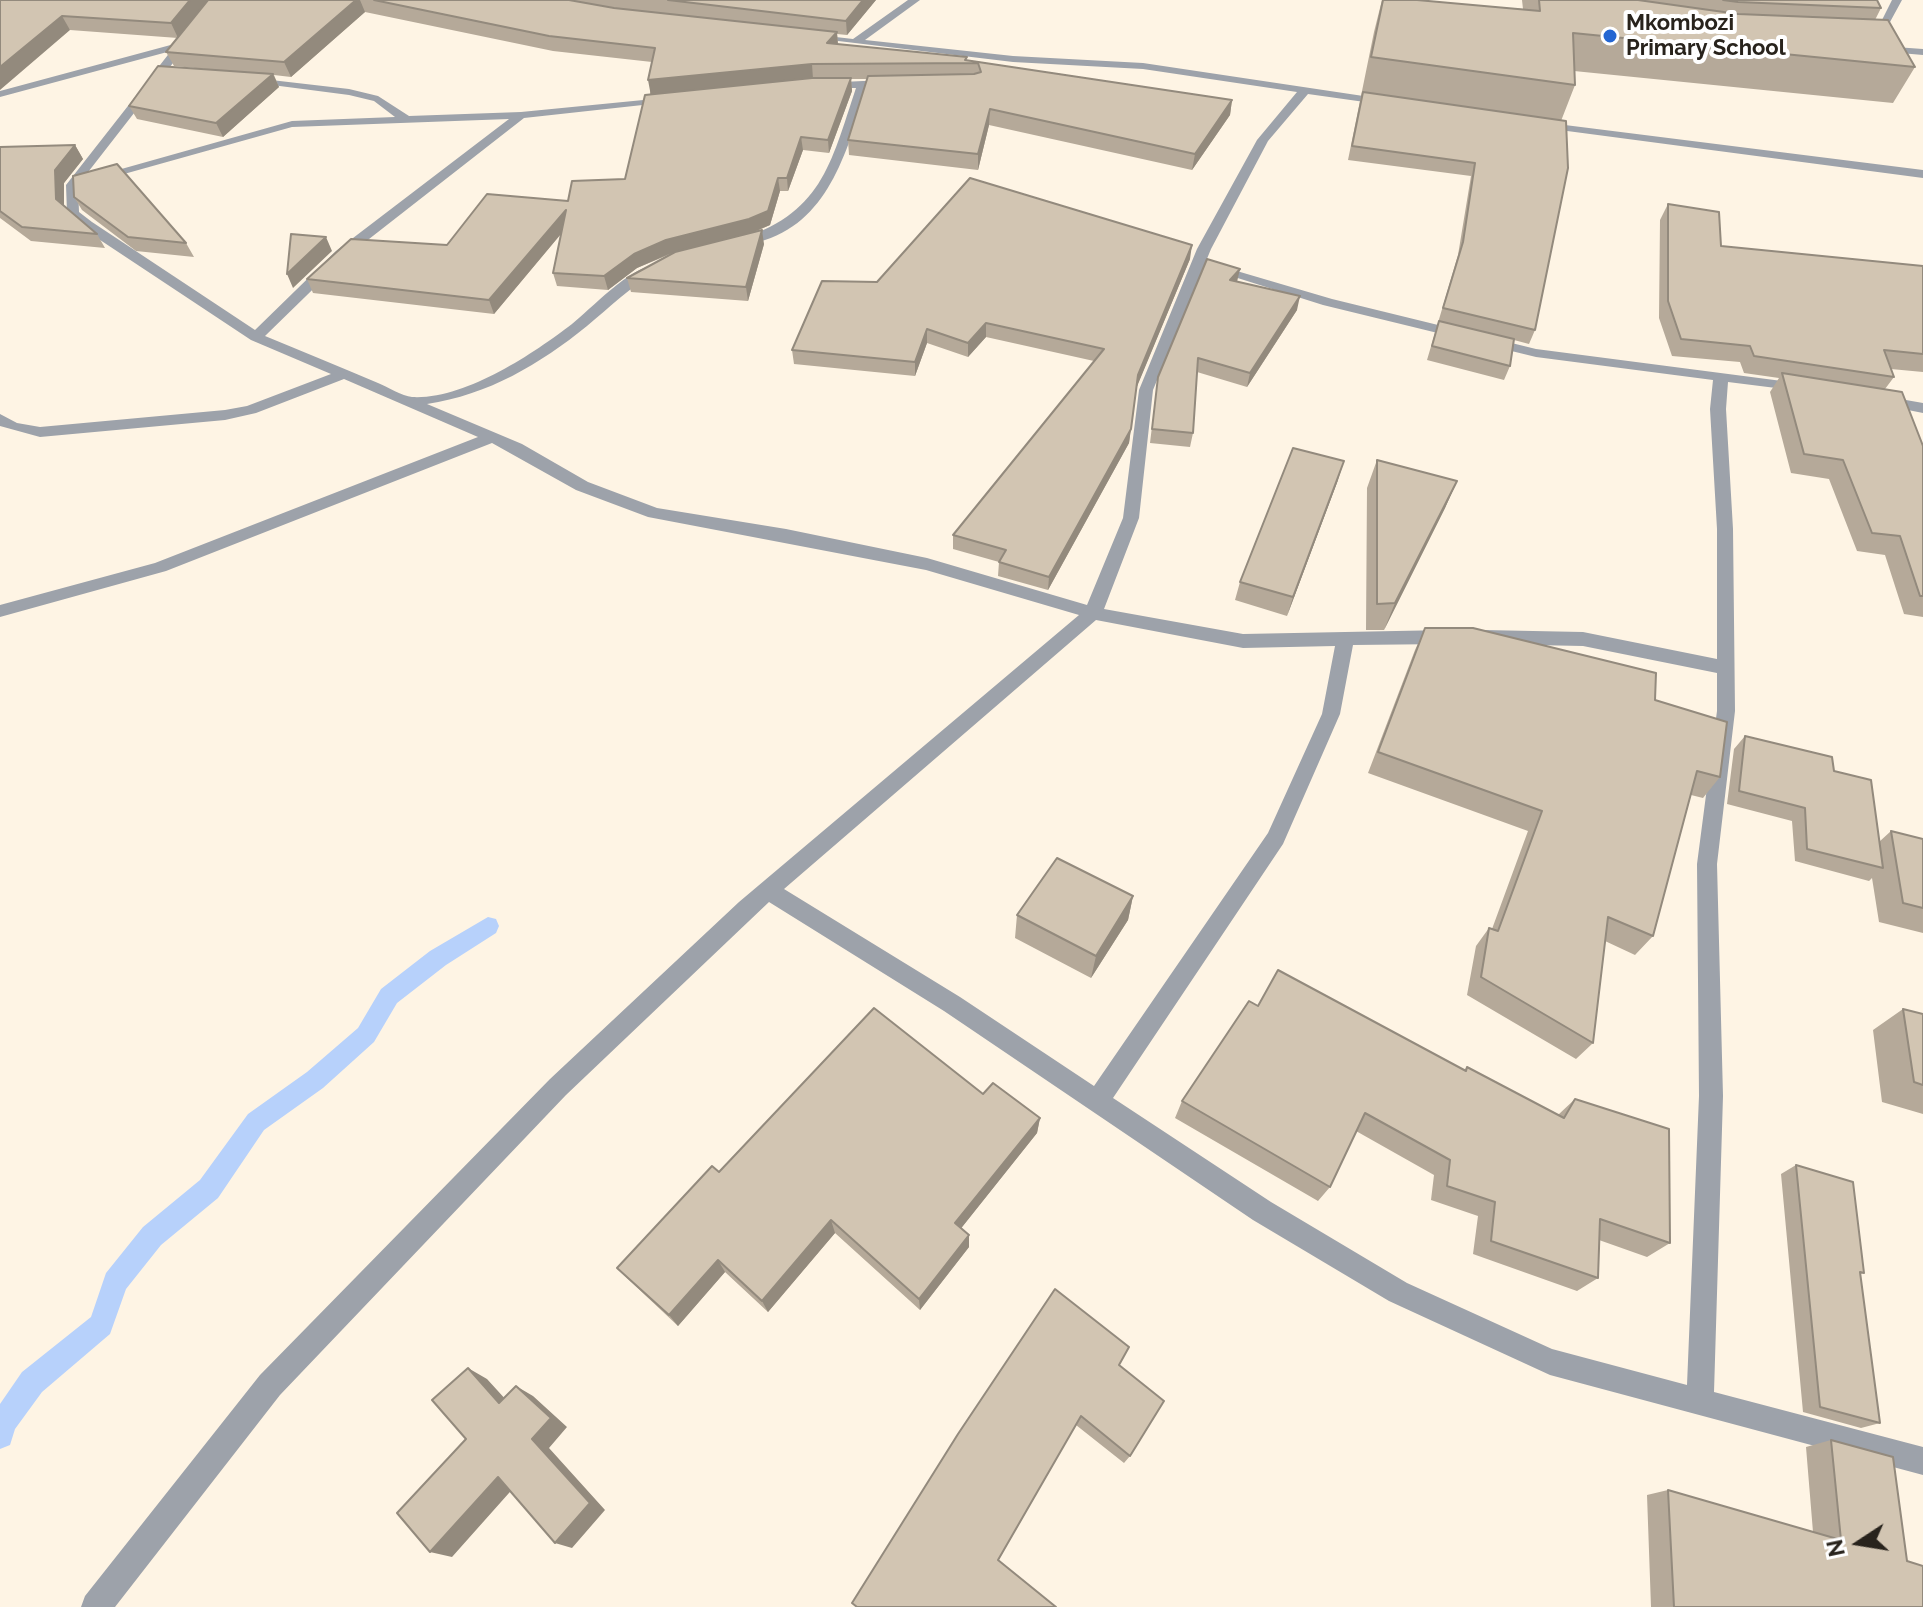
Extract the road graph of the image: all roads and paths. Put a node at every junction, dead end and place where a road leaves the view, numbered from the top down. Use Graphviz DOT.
graph roads {
  1 [pos="217,0"];
  2 [pos="915,0"];
  3 [pos="1897,0"];
  4 [pos="792,35"];
  5 [pos="855,42"];
  6 [pos="182,45"];
  7 [pos="1855,48"];
  8 [pos="1870,49"];
  9 [pos="1923,52"];
  10 [pos="239,78"];
  11 [pos="863,84"];
  12 [pos="915,84"];
  13 [pos="813,85"];
  14 [pos="1305,90"];
  15 [pos="0,94"];
  16 [pos="683,97"];
  17 [pos="1397,104"];
  18 [pos="521,115"];
  19 [pos="408,121"];
  20 [pos="1534,125"];
  21 [pos="1923,174"];
  22 [pos="72,185"];
  23 [pos="731,246"];
  24 [pos="1198,263"];
  25 [pos="662,264"];
  26 [pos="256,337"];
  27 [pos="342,375"];
  28 [pos="1721,377"];
  29 [pos="1821,390"];
  30 [pos="1865,398"];
  31 [pos="410,402"];
  32 [pos="1923,408"];
  33 [pos="0,419"];
  34 [pos="492,437"];
  35 [pos="0,611"];
  36 [pos="1093,613"];
  37 [pos="1345,638"];
  38 [pos="1726,668"];
  39 [pos="768,890"];
  40 [pos="1097,1102"];
  41 [pos="1700,1399"];
  42 [pos="1923,1461"];
  43 [pos="96,1607"];
  1 -- 6 [label="street"];
  2 -- 5 [label="street"];
  3 -- 8 [label="street"];
  4 -- 5 [label="street"];
  5 -- 14 [label="street"];
  6 -- 15 [label="street"];
  6 -- 22 [label="street"];
  7 -- 8 [label="street"];
  8 -- 9 [label="street"];
  10 -- 19 [label="street"];
  11 -- 12 [label="street"];
  11 -- 13 [label="street"];
  11 -- 23 [label="street"];
  14 -- 17 [label="street"];
  14 -- 24 [label="street"];
  16 -- 18 [label="street"];
  18 -- 19 [label="street"];
  18 -- 26 [label="street"];
  19 -- 22 [label="street"];
  20 -- 21 [label="street"];
  22 -- 26 [label="street"];
  24 -- 28 [label="street"];
  24 -- 36 [label="street"];
  25 -- 31 [label="street"];
  26 -- 27 [label="street"];
  27 -- 31 [label="street"];
  27 -- 33 [label="street"];
  28 -- 29 [label="street"];
  28 -- 38 [label="street"];
  30 -- 32 [label="street"];
  31 -- 34 [label="street"];
  34 -- 35 [label="street"];
  34 -- 36 [label="street"];
  36 -- 37 [label="street"];
  36 -- 39 [label="street"];
  37 -- 38 [label="street"];
  37 -- 40 [label="street"];
  38 -- 41 [label="street"];
  39 -- 40 [label="street"];
  39 -- 43 [label="street"];
  40 -- 41 [label="street"];
  41 -- 42 [label="street"];
}
